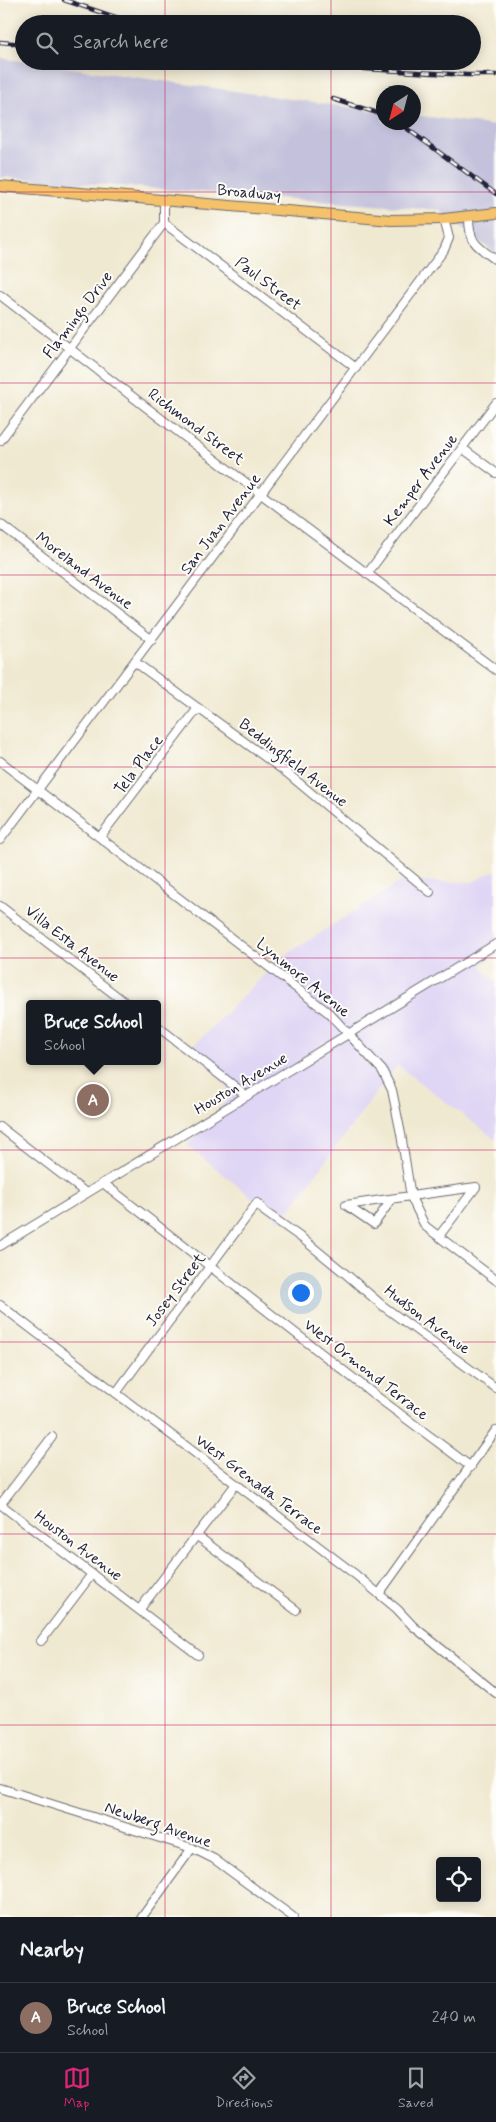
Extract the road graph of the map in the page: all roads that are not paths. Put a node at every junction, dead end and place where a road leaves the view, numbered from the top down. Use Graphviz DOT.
graph roads {
  1 [pos="0,186"];
  2 [pos="164,200"];
  3 [pos="496,213"];
  4 [pos="469,218"];
  5 [pos="444,220"];
  6 [pos="164,223"];
  7 [pos="496,260"];
  8 [pos="0,295"];
  9 [pos="70,348"];
  10 [pos="356,368"];
  11 [pos="496,403"];
  12 [pos="0,442"];
  13 [pos="462,448"];
  14 [pos="496,473"];
  15 [pos="261,494"];
  16 [pos="0,524"];
  17 [pos="367,574"];
  18 [pos="152,640"];
  19 [pos="135,662"];
  20 [pos="496,670"];
  21 [pos="198,708"];
  22 [pos="0,761"];
  23 [pos="38,790"];
  24 [pos="100,837"];
  25 [pos="0,840"];
  26 [pos="430,892"];
  27 [pos="0,906"];
  28 [pos="496,944"];
  29 [pos="122,1000"];
  30 [pos="161,1029"];
  31 [pos="349,1035"];
  32 [pos="248,1096"];
  33 [pos="0,1127"];
  34 [pos="103,1183"];
  35 [pos="86,1193"];
  36 [pos="411,1197"];
  37 [pos="392,1199"];
  38 [pos="257,1204"];
  39 [pos="439,1236"];
  40 [pos="0,1246"];
  41 [pos="210,1267"];
  42 [pos="496,1280"];
  43 [pos="0,1306"];
  44 [pos="496,1388"];
  45 [pos="116,1393"];
  46 [pos="496,1430"];
  47 [pos="52,1438"];
  48 [pos="471,1467"];
  49 [pos="236,1484"];
  50 [pos="0,1505"];
  51 [pos="196,1535"];
  52 [pos="92,1574"];
  53 [pos="379,1594"];
  54 [pos="140,1609"];
  55 [pos="296,1610"];
  56 [pos="41,1641"];
  57 [pos="198,1655"];
  58 [pos="496,1693"];
  59 [pos="0,1788"];
  60 [pos="192,1848"];
  61 [pos="142,1917"];
  62 [pos="292,1917"];
  1 -- 2 [label="main road, Broadway"];
  2 -- 5 [label="main road, Broadway"];
  2 -- 6 [label="street"];
  3 -- 4 [label="main road, Broadway"];
  4 -- 5 [label="main road, Broadway"];
  4 -- 7 [label="street"];
  5 -- 10 [label="street, San Juan Avenue"];
  6 -- 9 [label="street, Flamingo Drive"];
  6 -- 10 [label="street, Paul Street"];
  8 -- 9 [label="street, Richmond Street"];
  9 -- 12 [label="street, Flamingo Drive"];
  9 -- 15 [label="street, Richmond Street"];
  10 -- 15 [label="street, San Juan Avenue"];
  11 -- 13 [label="street, Kemper Avenue"];
  13 -- 14 [label="street"];
  13 -- 17 [label="street, Kemper Avenue"];
  15 -- 17 [label="street, Richmond Street"];
  15 -- 18 [label="street, San Juan Avenue"];
  16 -- 18 [label="street, Moreland Avenue"];
  17 -- 20 [label="street, Richmond Street"];
  18 -- 19 [label="street, San Juan Avenue"];
  19 -- 21 [label="street, Beddingfield Avenue"];
  19 -- 23 [label="street, San Juan Avenue"];
  21 -- 24 [label="street, Tela Place"];
  21 -- 26 [label="street, Beddingfield Avenue"];
  22 -- 23 [label="street, Lynmore Avenue"];
  23 -- 24 [label="street, Lynmore Avenue"];
  23 -- 25 [label="street, San Juan Avenue"];
  24 -- 31 [label="street, Lynmore Avenue"];
  27 -- 29 [label="street, Villa Esta Avenue"];
  28 -- 31 [label="street, Houston Avenue"];
  30 -- 32 [label="street"];
  31 -- 32 [label="street, Houston Avenue"];
  31 -- 36 [label="street, Lynmore Avenue"];
  32 -- 34 [label="street, Houston Avenue"];
  33 -- 35 [label="street"];
  34 -- 35 [label="street, Houston Avenue"];
  34 -- 41 [label="street, West Ormond Terrace"];
  35 -- 40 [label="street, Houston Avenue"];
  36 -- 37 [label="street"];
  36 -- 39 [label="street, Lynmore Avenue"];
  36 -- 39 [label="street"];
  37 -- 37 [label="street"];
  38 -- 41 [label="street, Josey Street"];
  38 -- 44 [label="street, Hudson Avenue"];
  39 -- 42 [label="street, Lynmore Avenue"];
  41 -- 45 [label="street, Josey Street"];
  41 -- 48 [label="street, West Ormond Terrace"];
  43 -- 45 [label="street, West Grenada Terrace"];
  45 -- 49 [label="street, West Grenada Terrace"];
  46 -- 48 [label="street"];
  47 -- 50 [label="street"];
  48 -- 53 [label="street"];
  49 -- 51 [label="street"];
  49 -- 53 [label="street, West Grenada Terrace"];
  50 -- 52 [label="street, Houston Avenue"];
  51 -- 54 [label="street"];
  51 -- 55 [label="street"];
  52 -- 54 [label="street, Houston Avenue"];
  52 -- 56 [label="street"];
  53 -- 58 [label="street, West Grenada Terrace"];
  54 -- 57 [label="street, Houston Avenue"];
  59 -- 60 [label="street, Newberg Avenue"];
  60 -- 61 [label="street"];
  60 -- 62 [label="street, Newberg Avenue"];
}
